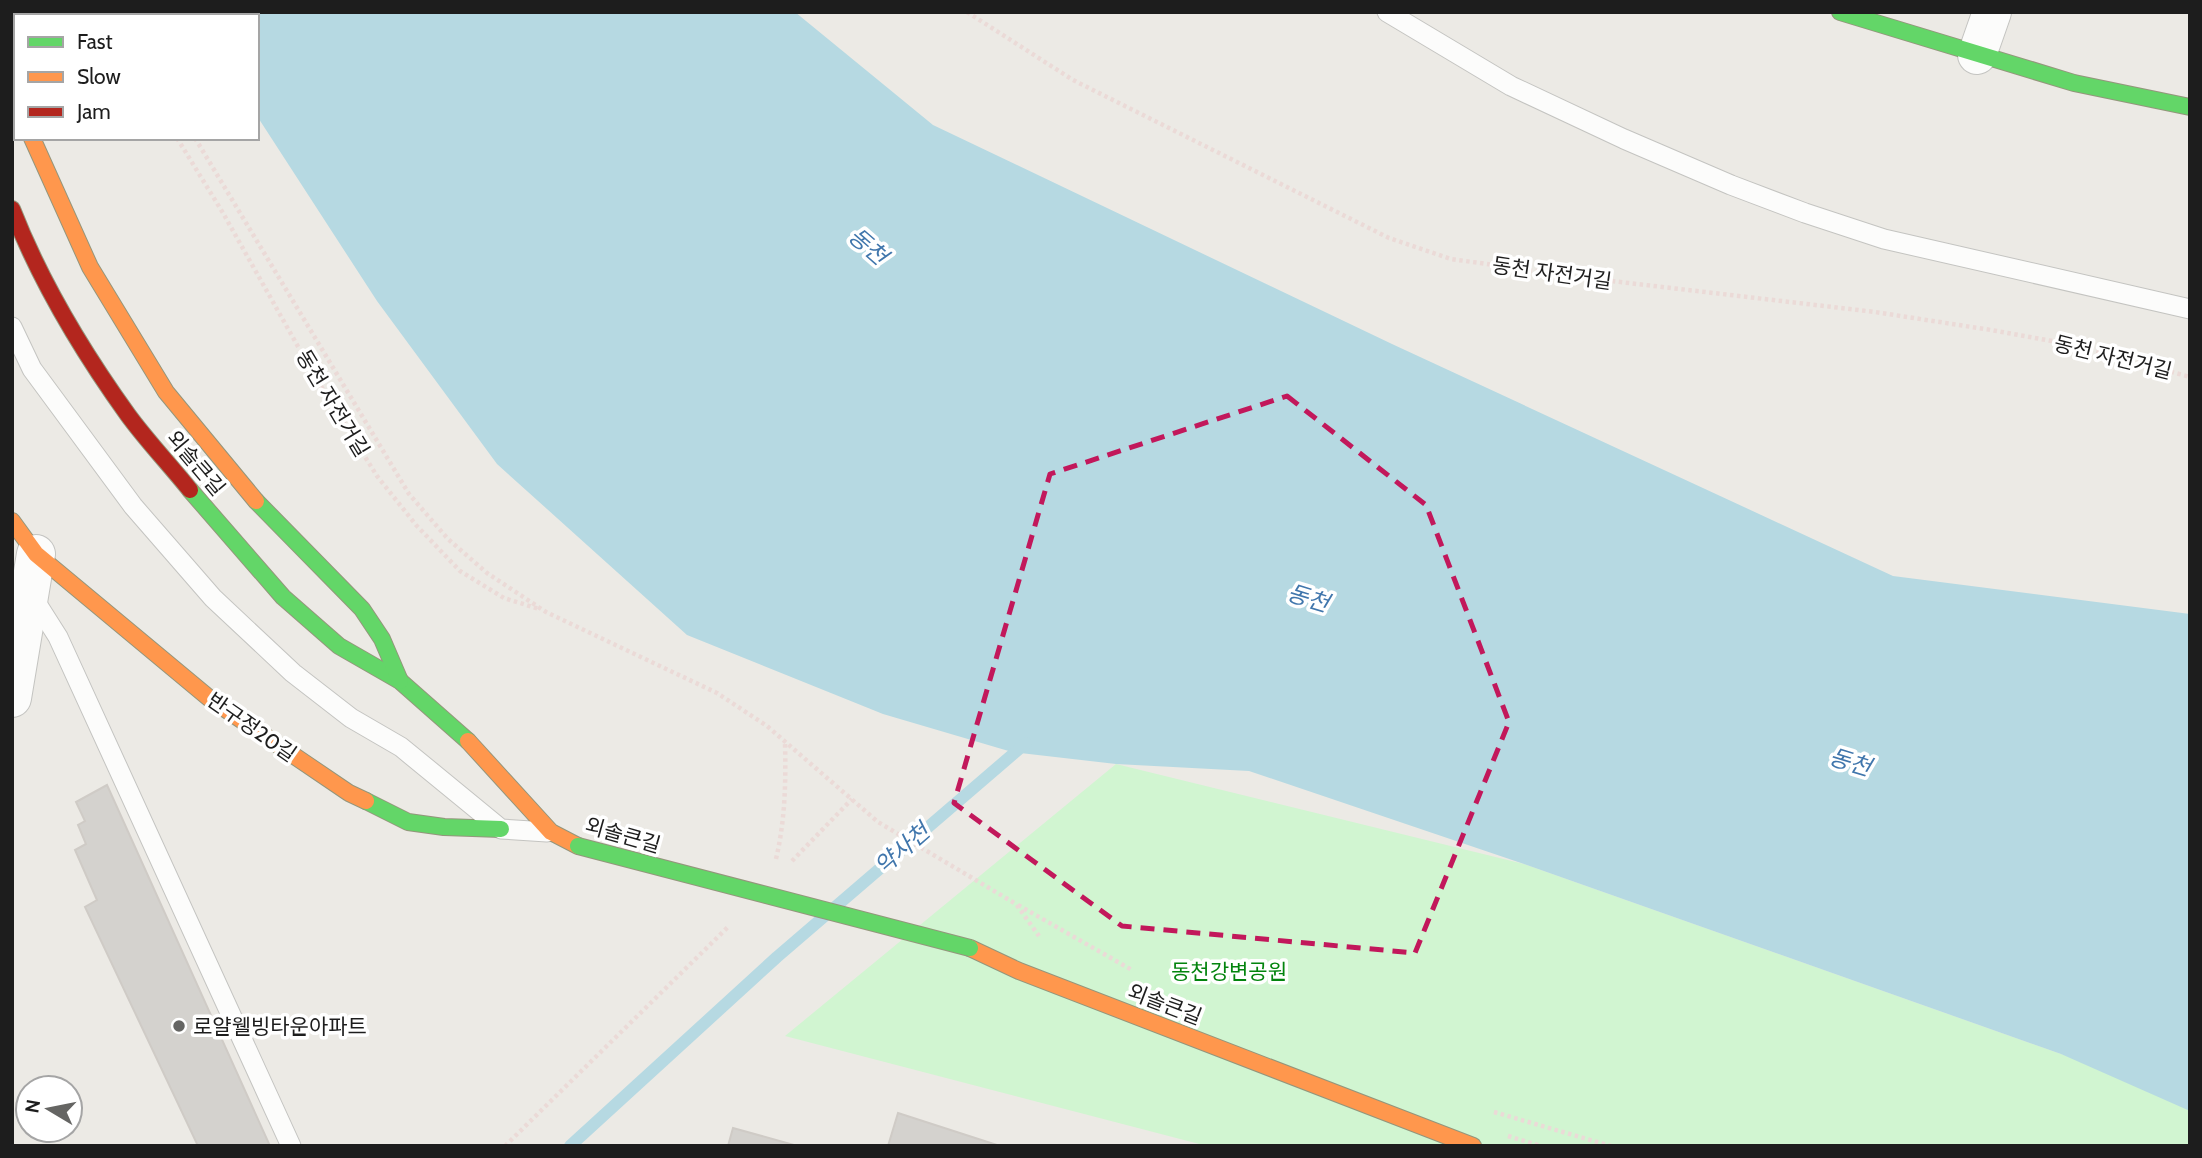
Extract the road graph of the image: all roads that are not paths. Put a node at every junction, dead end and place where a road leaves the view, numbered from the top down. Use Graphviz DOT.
graph roads {
  1 [pos="1387,12"];
  2 [pos="1840,12"];
  3 [pos="1992,12"];
  4 [pos="1977,55"];
  5 [pos="2190,107"];
  6 [pos="33,140"];
  7 [pos="12,209"];
  8 [pos="2190,309"];
  9 [pos="12,327"];
  10 [pos="12,521"];
  11 [pos="36,554"];
  12 [pos="21,591"];
  13 [pos="400,681"];
  14 [pos="12,698"];
  15 [pos="501,828"];
  16 [pos="551,832"];
  17 [pos="291,1146"];
  18 [pos="1473,1146"];
  1 -- 8 [label="lane"];
  2 -- 4 [label="street"];
  3 -- 4 [label="street"];
  4 -- 5 [label="street"];
  6 -- 13 [label="street"];
  7 -- 13 [label="street, 외솔큰길"];
  9 -- 15 [label="lane"];
  10 -- 11 [label="street, 반구정20길"];
  11 -- 12 [label="street"];
  11 -- 15 [label="street, 반구정20길"];
  12 -- 14 [label="street"];
  12 -- 17 [label="lane"];
  13 -- 16 [label="street, 외솔큰길"];
  15 -- 16 [label="lane"];
  16 -- 18 [label="street, 외솔큰길, bridge"];
}
